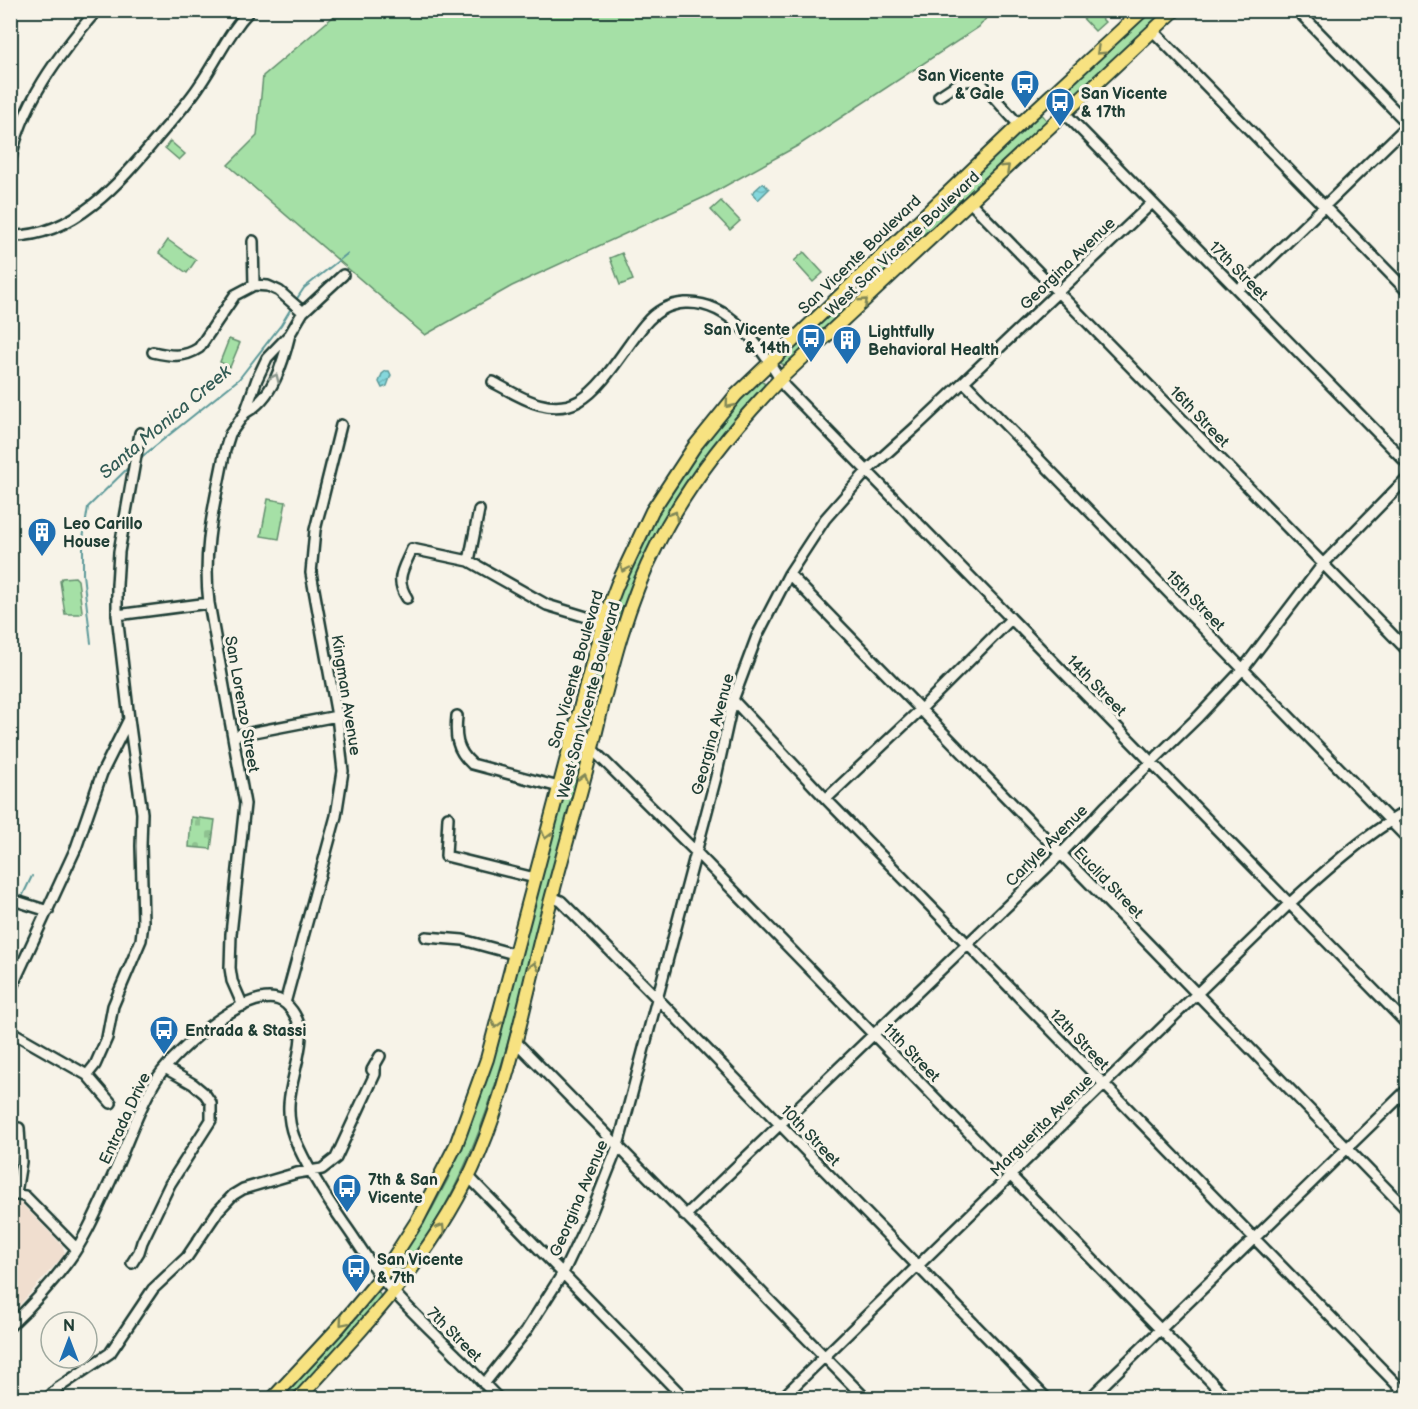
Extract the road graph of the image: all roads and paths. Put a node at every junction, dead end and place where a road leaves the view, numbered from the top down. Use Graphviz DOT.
graph roads {
  1 [pos="97,10"];
  2 [pos="250,10"];
  3 [pos="1143,10"];
  4 [pos="1174,10"];
  5 [pos="1297,10"];
  6 [pos="1153,31"];
  7 [pos="939,96"];
  8 [pos="1049,97"];
  9 [pos="1064,113"];
  10 [pos="1019,125"];
  11 [pos="1407,125"];
  12 [pos="10,164"];
  13 [pos="970,202"];
  14 [pos="1152,203"];
  15 [pos="1324,207"];
  16 [pos="10,236"];
  17 [pos="253,242"];
  18 [pos="343,275"];
  19 [pos="254,285"];
  20 [pos="1238,290"];
  21 [pos="1407,292"];
  22 [pos="1058,293"];
  23 [pos="303,312"];
  24 [pos="290,334"];
  25 [pos="153,352"];
  26 [pos="770,362"];
  27 [pos="780,379"];
  28 [pos="493,382"];
  29 [pos="964,382"];
  30 [pos="245,413"];
  31 [pos="341,425"];
  32 [pos="140,433"];
  33 [pos="1407,464"];
  34 [pos="867,470"];
  35 [pos="1407,477"];
  36 [pos="479,510"];
  37 [pos="469,561"];
  38 [pos="1323,564"];
  39 [pos="789,574"];
  40 [pos="407,598"];
  41 [pos="210,603"];
  42 [pos="117,615"];
  43 [pos="1011,620"];
  44 [pos="603,622"];
  45 [pos="1407,651"];
  46 [pos="1243,669"];
  47 [pos="733,700"];
  48 [pos="920,710"];
  49 [pos="337,716"];
  50 [pos="457,716"];
  51 [pos="129,718"];
  52 [pos="574,729"];
  53 [pos="234,736"];
  54 [pos="592,749"];
  55 [pos="1151,763"];
  56 [pos="559,787"];
  57 [pos="826,799"];
  58 [pos="1407,810"];
  59 [pos="448,817"];
  60 [pos="1390,820"];
  61 [pos="1407,839"];
  62 [pos="695,851"];
  63 [pos="1061,854"];
  64 [pos="535,878"];
  65 [pos="551,897"];
  66 [pos="17,901"];
  67 [pos="1289,904"];
  68 [pos="48,911"];
  69 [pos="426,937"];
  70 [pos="967,944"];
  71 [pos="514,954"];
  72 [pos="10,991"];
  73 [pos="1197,994"];
  74 [pos="657,998"];
  75 [pos="285,1004"];
  76 [pos="243,1006"];
  77 [pos="1407,1025"];
  78 [pos="10,1031"];
  79 [pos="874,1034"];
  80 [pos="515,1041"];
  81 [pos="380,1056"];
  82 [pos="165,1068"];
  83 [pos="87,1075"];
  84 [pos="1103,1085"];
  85 [pos="1407,1089"];
  86 [pos="111,1103"];
  87 [pos="780,1124"];
  88 [pos="19,1128"];
  89 [pos="618,1146"];
  90 [pos="1346,1148"];
  91 [pos="311,1171"];
  92 [pos="1010,1177"];
  93 [pos="469,1178"];
  94 [pos="13,1193"];
  95 [pos="1407,1211"];
  96 [pos="685,1216"];
  97 [pos="1254,1239"];
  98 [pos="76,1248"];
  99 [pos="132,1263"];
  100 [pos="917,1266"];
  101 [pos="563,1274"];
  102 [pos="381,1277"];
  103 [pos="395,1293"];
  104 [pos="10,1326"];
  105 [pos="1160,1330"];
  106 [pos="824,1357"];
  107 [pos="484,1384"];
  108 [pos="1407,1396"];
  109 [pos="48,1398"];
  110 [pos="273,1398"];
  111 [pos="299,1398"];
  112 [pos="498,1398"];
  113 [pos="684,1398"];
  114 [pos="782,1398"];
  115 [pos="865,1398"];
  116 [pos="1046,1398"];
  117 [pos="1090,1398"];
  118 [pos="1227,1398"];
  1 -- 12 [label="street"];
  2 -- 16 [label="street"];
  3 -- 8 [label="main road, San Vicente Boulevard, one-way"];
  4 -- 6 [label="main road, West San Vicente Boulevard"];
  5 -- 11 [label="street"];
  6 -- 9 [label="main road, West San Vicente Boulevard"];
  6 -- 15 [label="street"];
  7 -- 10 [label="street"];
  8 -- 9 [label="street, 17th Street"];
  8 -- 10 [label="main road, San Vicente Boulevard"];
  13 -- 9 [label="main road, West San Vicente Boulevard, one-way"];
  9 -- 14 [label="street, 17th Street"];
  10 -- 26 [label="main road, San Vicente Boulevard"];
  11 -- 15 [label="street"];
  13 -- 22 [label="street, 16th Street"];
  27 -- 13 [label="main road, West San Vicente Boulevard, one-way"];
  14 -- 20 [label="street, 17th Street"];
  14 -- 22 [label="street, Georgina Avenue"];
  15 -- 20 [label="street"];
  15 -- 21 [label="street"];
  17 -- 19 [label="street"];
  18 -- 23 [label="street, San Lorenzo Street"];
  19 -- 23 [label="street"];
  19 -- 25 [label="street"];
  20 -- 33 [label="street, 17th Street"];
  22 -- 29 [label="street, Georgina Avenue"];
  22 -- 38 [label="street, 16th Street"];
  23 -- 24 [label="street, San Lorenzo Street"];
  24 -- 30 [label="street, San Lorenzo Street"];
  30 -- 24 [label="street, San Lorenzo Street, one-way"];
  26 -- 27 [label="street, 14th Street"];
  26 -- 28 [label="street, 14th Street"];
  26 -- 44 [label="main road, San Vicente Boulevard, one-way"];
  27 -- 34 [label="street, 14th Street"];
  54 -- 27 [label="main road, West San Vicente Boulevard, one-way"];
  29 -- 34 [label="street, Georgina Avenue"];
  29 -- 46 [label="street, 15th Street"];
  30 -- 41 [label="street, San Lorenzo Street"];
  31 -- 49 [label="street, Kingman Avenue"];
  32 -- 42 [label="street"];
  34 -- 39 [label="street, Georgina Avenue"];
  34 -- 43 [label="street, 14th Street"];
  35 -- 38 [label="street, Carlyle Avenue"];
  36 -- 37 [label="street"];
  37 -- 40 [label="street"];
  37 -- 44 [label="street"];
  38 -- 45 [label="street, 16th Street"];
  38 -- 46 [label="street, Carlyle Avenue"];
  39 -- 47 [label="street, Georgina Avenue"];
  39 -- 48 [label="street, Euclid Street"];
  41 -- 42 [label="street"];
  41 -- 53 [label="street, San Lorenzo Street"];
  42 -- 51 [label="street"];
  43 -- 48 [label="street"];
  43 -- 55 [label="street, 14th Street"];
  44 -- 52 [label="main road, San Vicente Boulevard"];
  46 -- 55 [label="street, Carlyle Avenue"];
  46 -- 60 [label="street, 15th Street"];
  47 -- 57 [label="street, 12th Street"];
  47 -- 62 [label="street, Georgina Avenue"];
  48 -- 57 [label="street"];
  48 -- 63 [label="street, Euclid Street"];
  49 -- 53 [label="street"];
  49 -- 75 [label="street, Kingman Avenue"];
  50 -- 56 [label="street"];
  51 -- 68 [label="street"];
  51 -- 83 [label="street"];
  52 -- 54 [label="street, 11th Street"];
  52 -- 56 [label="main road, San Vicente Boulevard"];
  53 -- 76 [label="street, San Lorenzo Street"];
  54 -- 62 [label="street, 11th Street"];
  65 -- 54 [label="main road, West San Vicente Boulevard, one-way"];
  55 -- 63 [label="street, Carlyle Avenue"];
  55 -- 67 [label="street, 14th Street"];
  56 -- 64 [label="main road, San Vicente Boulevard, one-way"];
  57 -- 70 [label="street, 12th Street"];
  58 -- 60 [label="street, Marguerita Avenue"];
  59 -- 64 [label="street"];
  60 -- 61 [label="street, 15th Street"];
  60 -- 67 [label="street, Marguerita Avenue"];
  62 -- 74 [label="street, Georgina Avenue"];
  62 -- 79 [label="street, 11th Street"];
  63 -- 70 [label="street, Carlyle Avenue"];
  63 -- 73 [label="street, Euclid Street"];
  64 -- 71 [label="main road, San Vicente Boulevard"];
  65 -- 74 [label="street, 10th Street"];
  80 -- 65 [label="main road, West San Vicente Boulevard, one-way"];
  66 -- 68 [label="street"];
  67 -- 73 [label="street, Marguerita Avenue"];
  67 -- 77 [label="street, 14th Street"];
  68 -- 72 [label="street"];
  69 -- 71 [label="street"];
  70 -- 79 [label="street, Carlyle Avenue"];
  70 -- 84 [label="street, 12th Street"];
  71 -- 102 [label="main road, San Vicente Boulevard, one-way"];
  73 -- 84 [label="street, Marguerita Avenue"];
  73 -- 90 [label="street, Euclid Street"];
  74 -- 87 [label="street, 10th Street"];
  74 -- 89 [label="street, Georgina Avenue"];
  75 -- 76 [label="street, Entrada Drive"];
  75 -- 91 [label="street"];
  76 -- 82 [label="street, Entrada Drive"];
  78 -- 83 [label="street"];
  79 -- 87 [label="street, Carlyle Avenue"];
  79 -- 92 [label="street, 11th Street"];
  80 -- 89 [label="street"];
  80 -- 93 [label="main road, West San Vicente Boulevard"];
  81 -- 91 [label="street"];
  82 -- 98 [label="street, Entrada Drive"];
  82 -- 99 [label="street"];
  83 -- 86 [label="street"];
  84 -- 92 [label="street, Marguerita Avenue"];
  84 -- 97 [label="street, 12th Street"];
  85 -- 90 [label="street"];
  87 -- 96 [label="street, Carlyle Avenue"];
  87 -- 100 [label="street, 10th Street"];
  88 -- 94 [label="street"];
  89 -- 96 [label="street"];
  89 -- 101 [label="street, Georgina Avenue"];
  90 -- 95 [label="street, Euclid Street"];
  90 -- 97 [label="street"];
  91 -- 102 [label="street, 7th Street"];
  91 -- 109 [label="street"];
  92 -- 100 [label="street, Marguerita Avenue"];
  92 -- 105 [label="street, 11th Street"];
  93 -- 101 [label="street"];
  103 -- 93 [label="main road, West San Vicente Boulevard, one-way"];
  94 -- 98 [label="street"];
  96 -- 106 [label="street"];
  97 -- 105 [label="street"];
  97 -- 108 [label="street, 12th Street"];
  98 -- 104 [label="street, Entrada Drive"];
  100 -- 106 [label="street, Marguerita Avenue"];
  100 -- 116 [label="street, 10th Street"];
  101 -- 107 [label="street, Georgina Avenue"];
  101 -- 113 [label="street"];
  102 -- 103 [label="street, 7th Street"];
  102 -- 110 [label="main road, San Vicente Boulevard, one-way"];
  103 -- 107 [label="street, 7th Street"];
  103 -- 111 [label="main road, West San Vicente Boulevard"];
  105 -- 117 [label="street"];
  105 -- 118 [label="street, 11th Street"];
  106 -- 114 [label="street, Marguerita Avenue"];
  106 -- 115 [label="street"];
  107 -- 112 [label="street, 7th Street"];
}
